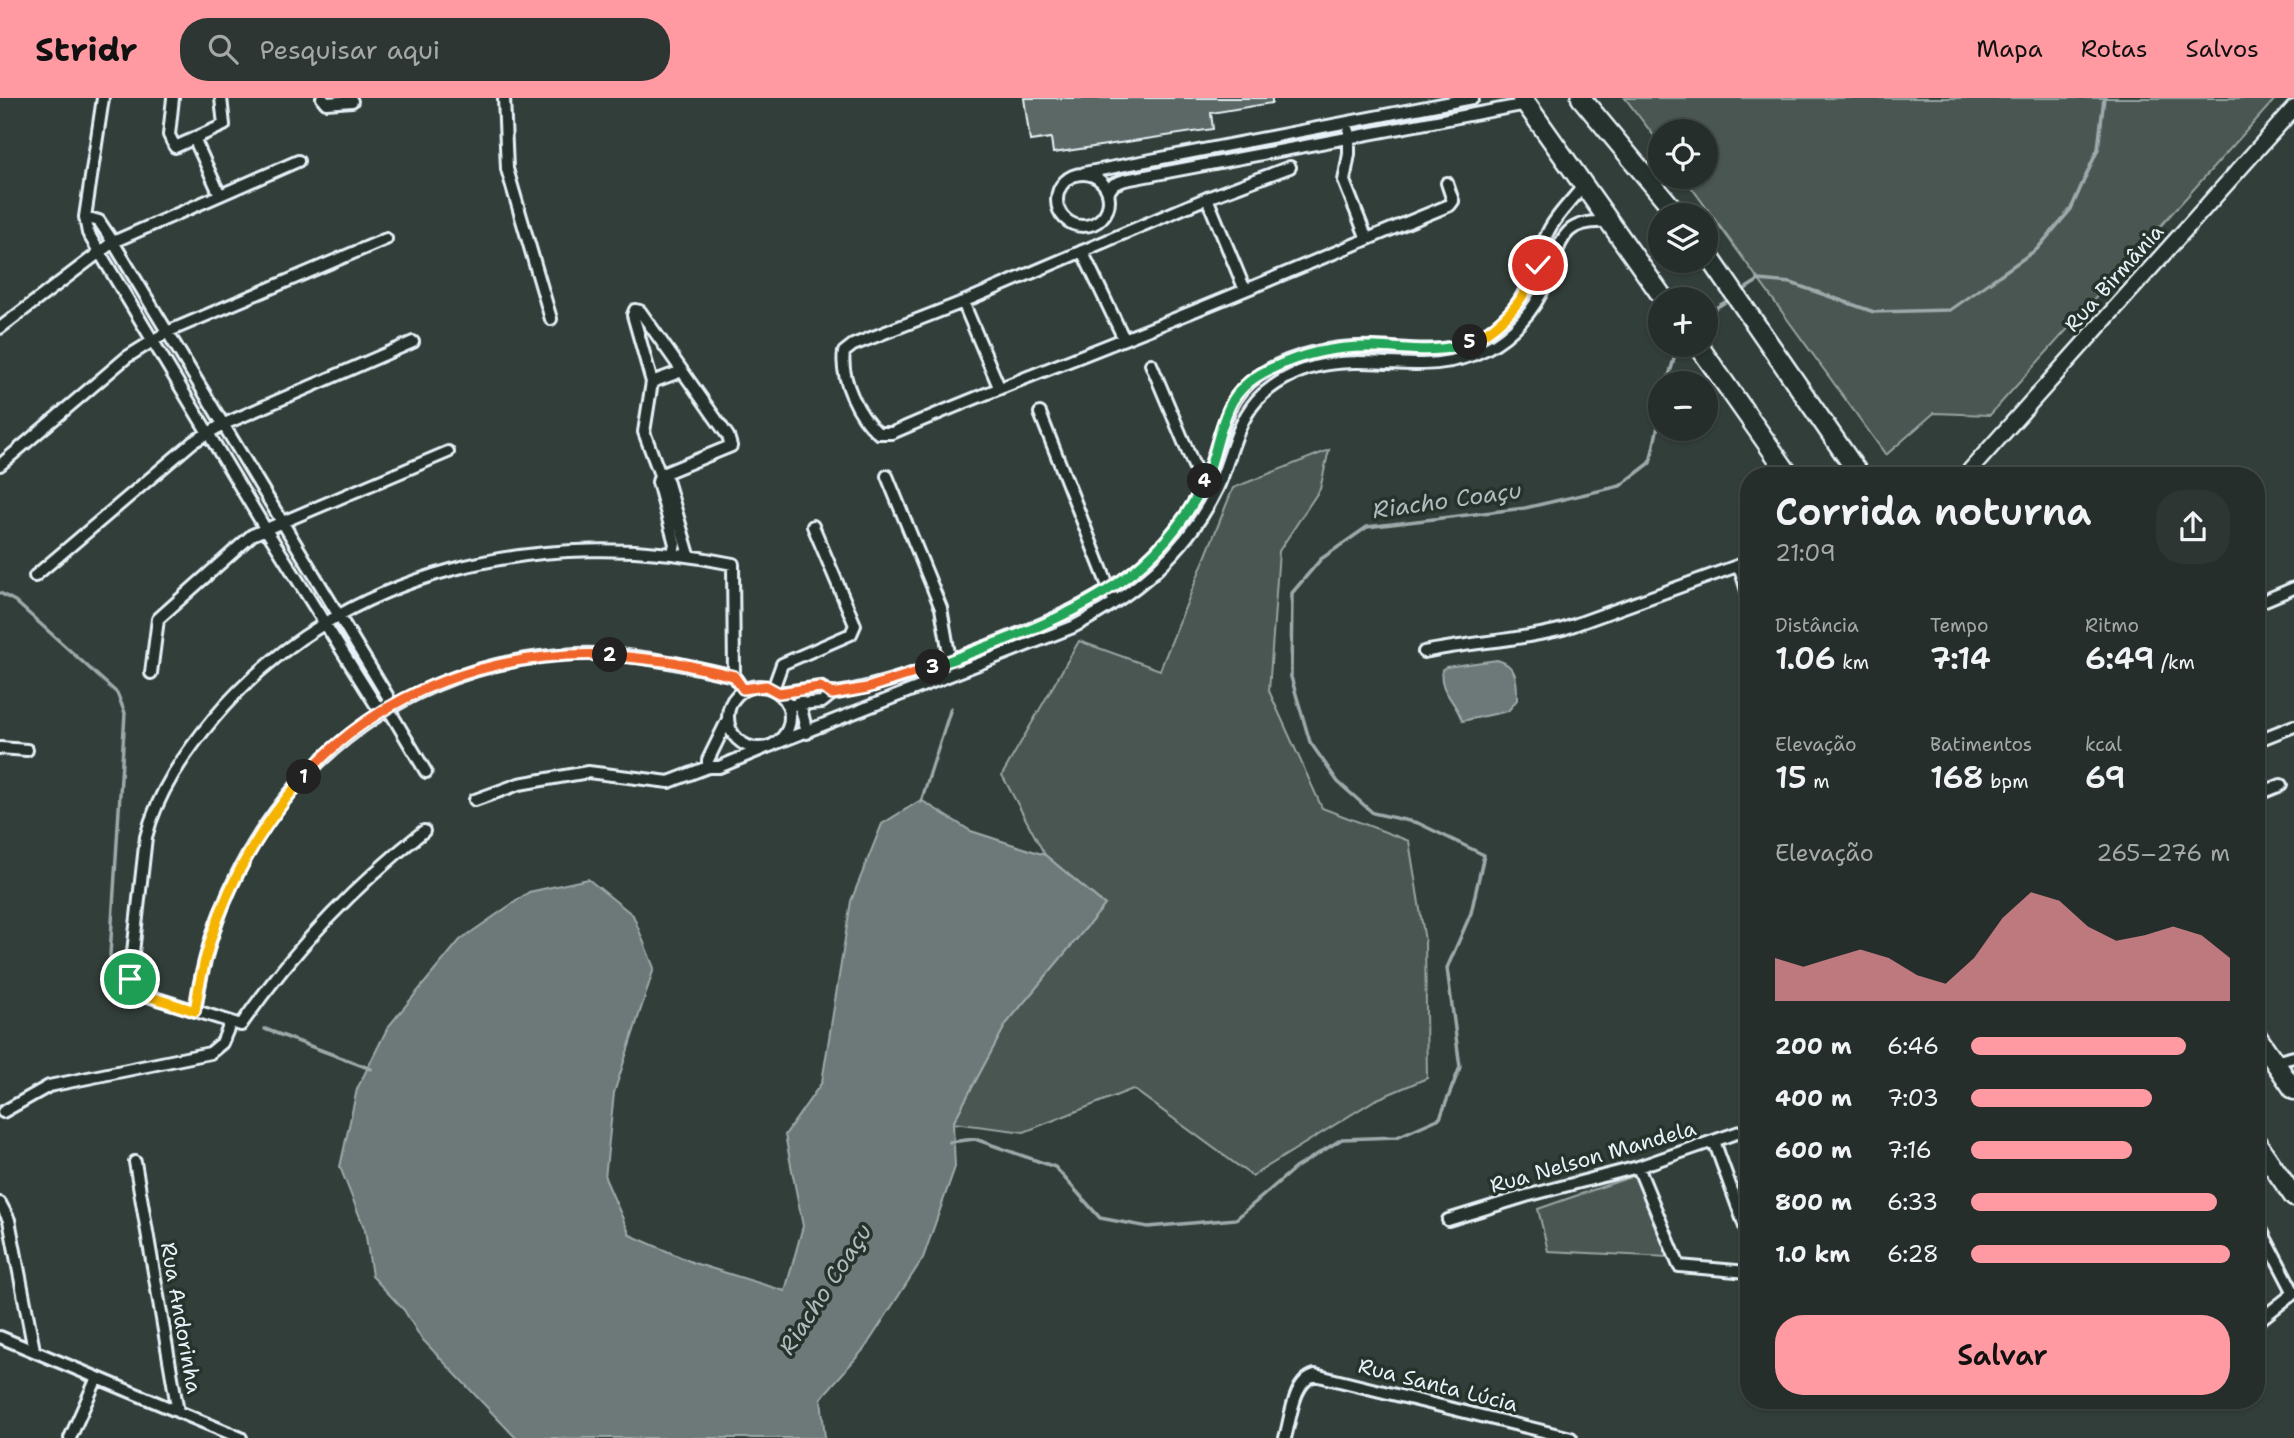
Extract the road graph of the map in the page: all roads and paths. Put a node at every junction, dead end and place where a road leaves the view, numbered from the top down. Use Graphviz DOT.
graph roads {
  1 [pos="103,98"];
  2 [pos="173,98"];
  3 [pos="220,98"];
  4 [pos="322,98"];
  5 [pos="505,98"];
  6 [pos="1473,98"];
  7 [pos="1581,98"];
  8 [pos="352,101"];
  9 [pos="1524,101"];
  10 [pos="2294,108"];
  11 [pos="1347,121"];
  12 [pos="194,138"];
  13 [pos="1350,138"];
  14 [pos="298,161"];
  15 [pos="1290,167"];
  16 [pos="1084,173"];
  17 [pos="1447,183"];
  18 [pos="1583,186"];
  19 [pos="1109,191"];
  20 [pos="220,195"];
  21 [pos="1207,198"];
  22 [pos="1668,203"];
  23 [pos="85,217"];
  24 [pos="1609,222"];
  25 [pos="386,239"];
  26 [pos="1367,239"];
  27 [pos="113,242"];
  28 [pos="1082,251"];
  29 [pos="99,252"];
  30 [pos="1718,269"];
  31 [pos="1655,287"];
  32 [pos="1245,290"];
  33 [pos="963,302"];
  34 [pos="551,319"];
  35 [pos="0,328"];
  36 [pos="167,332"];
  37 [pos="1124,339"];
  38 [pos="152,341"];
  39 [pos="413,342"];
  40 [pos="1706,357"];
  41 [pos="1283,363"];
  42 [pos="1151,364"];
  43 [pos="682,371"];
  44 [pos="1257,376"];
  45 [pos="1289,378"];
  46 [pos="652,382"];
  47 [pos="999,387"];
  48 [pos="1268,390"];
  49 [pos="1232,402"];
  50 [pos="1249,411"];
  51 [pos="1040,412"];
  52 [pos="1224,422"];
  53 [pos="222,425"];
  54 [pos="1241,427"];
  55 [pos="208,433"];
  56 [pos="448,452"];
  57 [pos="0,465"];
  58 [pos="1784,467"];
  59 [pos="1854,467"];
  60 [pos="1973,467"];
  61 [pos="660,475"];
  62 [pos="887,476"];
  63 [pos="1204,484"];
  64 [pos="1217,489"];
  65 [pos="280,521"];
  66 [pos="813,526"];
  67 [pos="265,528"];
  68 [pos="674,553"];
  69 [pos="689,555"];
  70 [pos="1740,565"];
  71 [pos="36,576"];
  72 [pos="2294,588"];
  73 [pos="1110,591"];
  74 [pos="2265,600"];
  75 [pos="1115,604"];
  76 [pos="337,616"];
  77 [pos="324,624"];
  78 [pos="1424,652"];
  79 [pos="950,661"];
  80 [pos="151,673"];
  81 [pos="954,673"];
  82 [pos="734,676"];
  83 [pos="743,689"];
  84 [pos="792,689"];
  85 [pos="776,691"];
  86 [pos="837,693"];
  87 [pos="801,704"];
  88 [pos="788,705"];
  89 [pos="388,708"];
  90 [pos="850,715"];
  91 [pos="727,721"];
  92 [pos="2294,726"];
  93 [pos="807,733"];
  94 [pos="2265,737"];
  95 [pos="770,745"];
  96 [pos="0,748"];
  97 [pos="27,750"];
  98 [pos="708,767"];
  99 [pos="426,772"];
  100 [pos="2281,785"];
  101 [pos="2265,791"];
  102 [pos="475,800"];
  103 [pos="424,831"];
  104 [pos="195,1011"];
  105 [pos="230,1024"];
  106 [pos="2265,1048"];
  107 [pos="2294,1057"];
  108 [pos="2274,1062"];
  109 [pos="2294,1090"];
  110 [pos="3,1112"];
  111 [pos="1740,1132"];
  112 [pos="1714,1141"];
  113 [pos="2265,1155"];
  114 [pos="135,1162"];
  115 [pos="1638,1167"];
  116 [pos="2294,1197"];
  117 [pos="0,1203"];
  118 [pos="1740,1213"];
  119 [pos="1448,1220"];
  120 [pos="2265,1237"];
  121 [pos="1740,1272"];
  122 [pos="2294,1293"];
  123 [pos="2265,1316"];
  124 [pos="0,1337"];
  125 [pos="34,1350"];
  126 [pos="96,1380"];
  127 [pos="178,1412"];
  128 [pos="1565,1437"];
  129 [pos="69,1438"];
  130 [pos="241,1438"];
  131 [pos="1285,1438"];
  1 -- 23 [label="street"];
  2 -- 12 [label="street"];
  3 -- 12 [label="street"];
  4 -- 8 [label="street"];
  5 -- 34 [label="street"];
  6 -- 11 [label="street"];
  7 -- 22 [label="highway"];
  9 -- 13 [label="street"];
  9 -- 18 [label="highway"];
  10 -- 60 [label="street, Rua Birmânia"];
  11 -- 13 [label="street"];
  11 -- 16 [label="street"];
  12 -- 20 [label="street"];
  13 -- 19 [label="street"];
  13 -- 26 [label="street"];
  14 -- 20 [label="street"];
  15 -- 21 [label="street"];
  16 -- 19 [label="street"];
  16 -- 19 [label="street"];
  17 -- 26 [label="street"];
  18 -- 24 [label="highway"];
  18 -- 41 [label="street"];
  20 -- 27 [label="street"];
  21 -- 28 [label="street"];
  21 -- 32 [label="street"];
  23 -- 27 [label="street"];
  23 -- 29 [label="street"];
  24 -- 31 [label="highway"];
  24 -- 45 [label="street"];
  25 -- 36 [label="street"];
  26 -- 32 [label="street"];
  27 -- 29 [label="street"];
  27 -- 36 [label="street"];
  28 -- 33 [label="street"];
  28 -- 37 [label="street"];
  29 -- 35 [label="street"];
  29 -- 38 [label="street"];
  30 -- 59 [label="highway"];
  32 -- 37 [label="street"];
  33 -- 47 [label="street"];
  33 -- 47 [label="street"];
  36 -- 38 [label="street"];
  36 -- 53 [label="street"];
  37 -- 47 [label="street"];
  38 -- 55 [label="street"];
  38 -- 57 [label="street"];
  39 -- 53 [label="street"];
  40 -- 58 [label="highway"];
  41 -- 44 [label="street"];
  41 -- 45 [label="street"];
  42 -- 63 [label="street"];
  43 -- 46 [label="street"];
  43 -- 46 [label="street"];
  43 -- 61 [label="street"];
  44 -- 48 [label="street"];
  44 -- 49 [label="street"];
  45 -- 48 [label="street"];
  46 -- 61 [label="street"];
  48 -- 50 [label="street"];
  49 -- 50 [label="street"];
  49 -- 52 [label="street"];
  50 -- 54 [label="street"];
  51 -- 73 [label="street"];
  52 -- 54 [label="street"];
  52 -- 63 [label="street"];
  53 -- 55 [label="street"];
  53 -- 65 [label="street"];
  54 -- 64 [label="street"];
  55 -- 67 [label="street"];
  55 -- 71 [label="street"];
  56 -- 65 [label="street"];
  61 -- 68 [label="street"];
  61 -- 69 [label="street"];
  62 -- 79 [label="street"];
  63 -- 64 [label="street"];
  63 -- 73 [label="street"];
  64 -- 75 [label="street"];
  65 -- 67 [label="street"];
  65 -- 76 [label="street"];
  66 -- 85 [label="street"];
  67 -- 77 [label="street"];
  67 -- 80 [label="street"];
  68 -- 69 [label="street"];
  68 -- 76 [label="street"];
  69 -- 82 [label="street"];
  70 -- 78 [label="street"];
  72 -- 74 [label="street"];
  73 -- 75 [label="street"];
  73 -- 79 [label="street"];
  75 -- 81 [label="street"];
  76 -- 77 [label="street"];
  76 -- 89 [label="street"];
  77 -- 89 [label="street"];
  77 -- 104 [label="street"];
  79 -- 81 [label="street"];
  79 -- 86 [label="street"];
  81 -- 90 [label="street"];
  82 -- 83 [label="street"];
  82 -- 89 [label="street"];
  83 -- 85 [label="street"];
  83 -- 91 [label="street"];
  84 -- 85 [label="street"];
  84 -- 86 [label="street"];
  84 -- 87 [label="street"];
  85 -- 88 [label="street"];
  86 -- 87 [label="street"];
  86 -- 90 [label="street"];
  87 -- 88 [label="street"];
  87 -- 93 [label="street"];
  88 -- 95 [label="street"];
  89 -- 99 [label="street"];
  89 -- 104 [label="street"];
  90 -- 93 [label="street"];
  91 -- 95 [label="street"];
  91 -- 98 [label="street"];
  92 -- 94 [label="street"];
  93 -- 95 [label="street"];
  95 -- 98 [label="street"];
  96 -- 97 [label="street"];
  98 -- 102 [label="street"];
  100 -- 101 [label="street"];
  103 -- 105 [label="street"];
  104 -- 105 [label="street"];
  105 -- 110 [label="street"];
  106 -- 108 [label="highway"];
  107 -- 108 [label="street"];
  108 -- 109 [label="highway"];
  111 -- 112 [label="street, Rua Nelson Mandela"];
  112 -- 115 [label="street, Rua Nelson Mandela"];
  112 -- 118 [label="street"];
  113 -- 116 [label="highway"];
  114 -- 127 [label="street, Rua Andorinha"];
  115 -- 119 [label="street, Rua Nelson Mandela"];
  115 -- 121 [label="street"];
  117 -- 125 [label="street"];
  120 -- 122 [label="street"];
  122 -- 123 [label="street"];
  124 -- 125 [label="street, Rua Andorinha"];
  125 -- 126 [label="street, Rua Andorinha"];
  126 -- 127 [label="street, Rua Andorinha"];
  126 -- 129 [label="street"];
  127 -- 130 [label="street"];
  128 -- 131 [label="street, Rua Santa Lúcia"];
}
